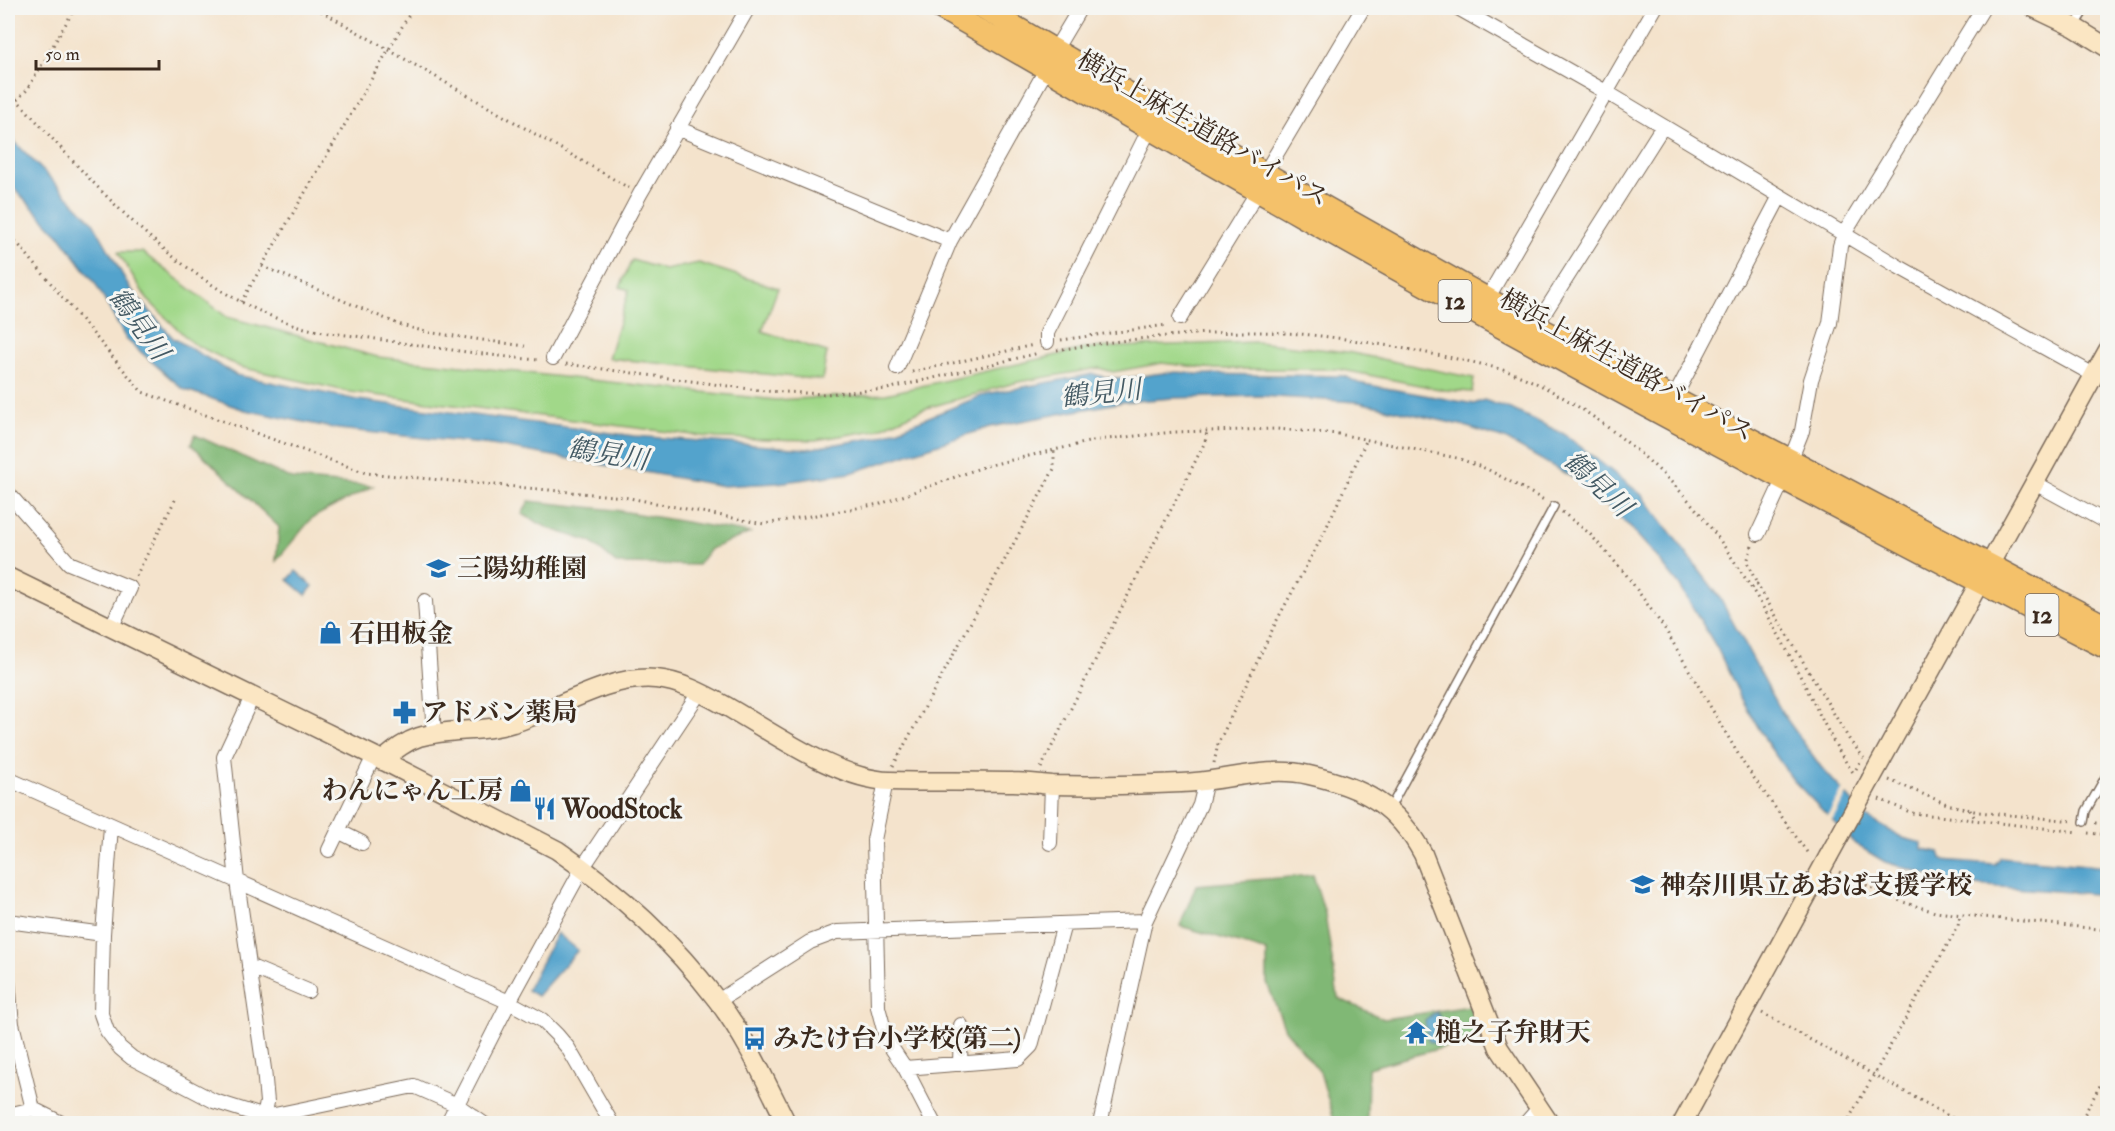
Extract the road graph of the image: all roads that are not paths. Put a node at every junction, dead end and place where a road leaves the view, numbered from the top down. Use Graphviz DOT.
graph roads {
  1 [pos="747,8"];
  2 [pos="940,8"];
  3 [pos="983,8"];
  4 [pos="1080,8"];
  5 [pos="1363,8"];
  6 [pos="1655,8"];
  7 [pos="1983,8"];
  8 [pos="2034,8"];
  9 [pos="2086,8"];
  10 [pos="1465,9"];
  11 [pos="2074,27"];
  12 [pos="2108,48"];
  13 [pos="1051,59"];
  14 [pos="1606,92"];
  15 [pos="1663,126"];
  16 [pos="677,128"];
  17 [pos="1150,128"];
  18 [pos="1261,182"];
  19 [pos="1780,196"];
  20 [pos="1844,234"];
  21 [pos="950,241"];
  22 [pos="1487,298"];
  23 [pos="1180,318"];
  24 [pos="1536,326"];
  25 [pos="1047,342"];
  26 [pos="2108,350"];
  27 [pos="553,361"];
  28 [pos="897,368"];
  29 [pos="2094,375"];
  30 [pos="1673,400"];
  31 [pos="1787,471"];
  32 [pos="2033,482"];
  33 [pos="8,493"];
  34 [pos="1554,506"];
  35 [pos="2108,523"];
  36 [pos="1758,534"];
  37 [pos="1982,572"];
  38 [pos="8,577"];
  39 [pos="425,601"];
  40 [pos="2108,627"];
  41 [pos="111,628"];
  42 [pos="2108,649"];
  43 [pos="699,693"];
  44 [pos="252,697"];
  45 [pos="434,734"];
  46 [pos="378,758"];
  47 [pos="2108,772"];
  48 [pos="8,779"];
  49 [pos="1210,780"];
  50 [pos="886,781"];
  51 [pos="1045,784"];
  52 [pos="1390,808"];
  53 [pos="2084,822"];
  54 [pos="111,826"];
  55 [pos="338,831"];
  56 [pos="362,843"];
  57 [pos="1050,843"];
  58 [pos="329,850"];
  59 [pos="583,867"];
  60 [pos="237,881"];
  61 [pos="8,921"];
  62 [pos="1145,921"];
  63 [pos="1064,924"];
  64 [pos="876,929"];
  65 [pos="103,934"];
  66 [pos="249,966"];
  67 [pos="8,981"];
  68 [pos="308,991"];
  69 [pos="718,1000"];
  70 [pos="509,1002"];
  71 [pos="961,1025"];
  72 [pos="960,1064"];
  73 [pos="905,1068"];
  74 [pos="457,1105"];
  75 [pos="1539,1108"];
  76 [pos="33,1109"];
  77 [pos="8,1114"];
  78 [pos="264,1120"];
  79 [pos="63,1124"];
  80 [pos="447,1124"];
  81 [pos="484,1124"];
  82 [pos="612,1124"];
  83 [pos="787,1124"];
  84 [pos="934,1124"];
  85 [pos="1100,1124"];
  86 [pos="1525,1124"];
  87 [pos="1550,1124"];
  88 [pos="1682,1124"];
  1 -- 16 [label="street"];
  2 -- 13 [label="main road, 横浜上麻生道路バイパス / 12"];
  3 -- 13 [label="main road, 横浜上麻生道路バイパス / 12"];
  4 -- 13 [label="street"];
  5 -- 18 [label="street"];
  6 -- 14 [label="street"];
  7 -- 20 [label="street"];
  8 -- 11 [label="street"];
  9 -- 11 [label="lane"];
  10 -- 14 [label="street"];
  11 -- 12 [label="street"];
  13 -- 17 [label="main road, 横浜上麻生道路バイパス / 12"];
  13 -- 18 [label="main road, 横浜上麻生道路バイパス / 12"];
  13 -- 21 [label="street"];
  14 -- 15 [label="street"];
  14 -- 22 [label="street"];
  15 -- 19 [label="street"];
  15 -- 24 [label="street"];
  16 -- 21 [label="street"];
  16 -- 27 [label="street"];
  17 -- 18 [label="main road, 横浜上麻生道路バイパス / 12"];
  17 -- 25 [label="street"];
  18 -- 22 [label="main road, 横浜上麻生道路バイパス / 12"];
  18 -- 23 [label="street"];
  18 -- 31 [label="main road, 横浜上麻生道路バイパス / 12"];
  19 -- 20 [label="street"];
  19 -- 30 [label="street"];
  20 -- 29 [label="street"];
  20 -- 31 [label="street"];
  21 -- 28 [label="street"];
  22 -- 24 [label="main road, 横浜上麻生道路バイパス / 12"];
  24 -- 30 [label="main road, 横浜上麻生道路バイパス / 12"];
  26 -- 29 [label="street"];
  29 -- 32 [label="street"];
  30 -- 31 [label="main road, 横浜上麻生道路バイパス / 12"];
  31 -- 36 [label="street"];
  31 -- 37 [label="main road, 横浜上麻生道路バイパス / 12"];
  32 -- 35 [label="street"];
  32 -- 37 [label="street"];
  33 -- 41 [label="street"];
  34 -- 52 [label="lane"];
  37 -- 40 [label="main road, 横浜上麻生道路バイパス / 12"];
  37 -- 42 [label="main road, 横浜上麻生道路バイパス / 12"];
  37 -- 88 [label="street, bridge"];
  38 -- 41 [label="street"];
  39 -- 45 [label="street"];
  41 -- 44 [label="street"];
  43 -- 45 [label="street"];
  43 -- 50 [label="street"];
  43 -- 59 [label="street"];
  44 -- 46 [label="street"];
  44 -- 60 [label="street"];
  45 -- 46 [label="street"];
  46 -- 55 [label="street"];
  46 -- 59 [label="street"];
  47 -- 53 [label="lane"];
  48 -- 54 [label="street"];
  49 -- 51 [label="street"];
  49 -- 52 [label="street"];
  49 -- 62 [label="street"];
  50 -- 51 [label="street"];
  50 -- 64 [label="street"];
  51 -- 57 [label="street"];
  52 -- 75 [label="street"];
  54 -- 60 [label="street"];
  54 -- 65 [label="street"];
  55 -- 56 [label="street"];
  55 -- 58 [label="street"];
  59 -- 69 [label="street"];
  59 -- 70 [label="street"];
  60 -- 66 [label="street"];
  60 -- 70 [label="street"];
  61 -- 65 [label="street"];
  62 -- 63 [label="street"];
  62 -- 85 [label="street"];
  63 -- 64 [label="street"];
  63 -- 72 [label="street"];
  64 -- 69 [label="street"];
  64 -- 73 [label="street"];
  65 -- 78 [label="street"];
  66 -- 68 [label="street"];
  66 -- 78 [label="street"];
  67 -- 76 [label="street"];
  69 -- 83 [label="street"];
  70 -- 74 [label="street"];
  70 -- 82 [label="street"];
  71 -- 72 [label="street"];
  72 -- 73 [label="street"];
  73 -- 84 [label="street"];
  74 -- 78 [label="street"];
  74 -- 80 [label="street"];
  74 -- 81 [label="street"];
  75 -- 86 [label="street"];
  75 -- 87 [label="street"];
  76 -- 77 [label="street"];
  76 -- 79 [label="street"];
}
